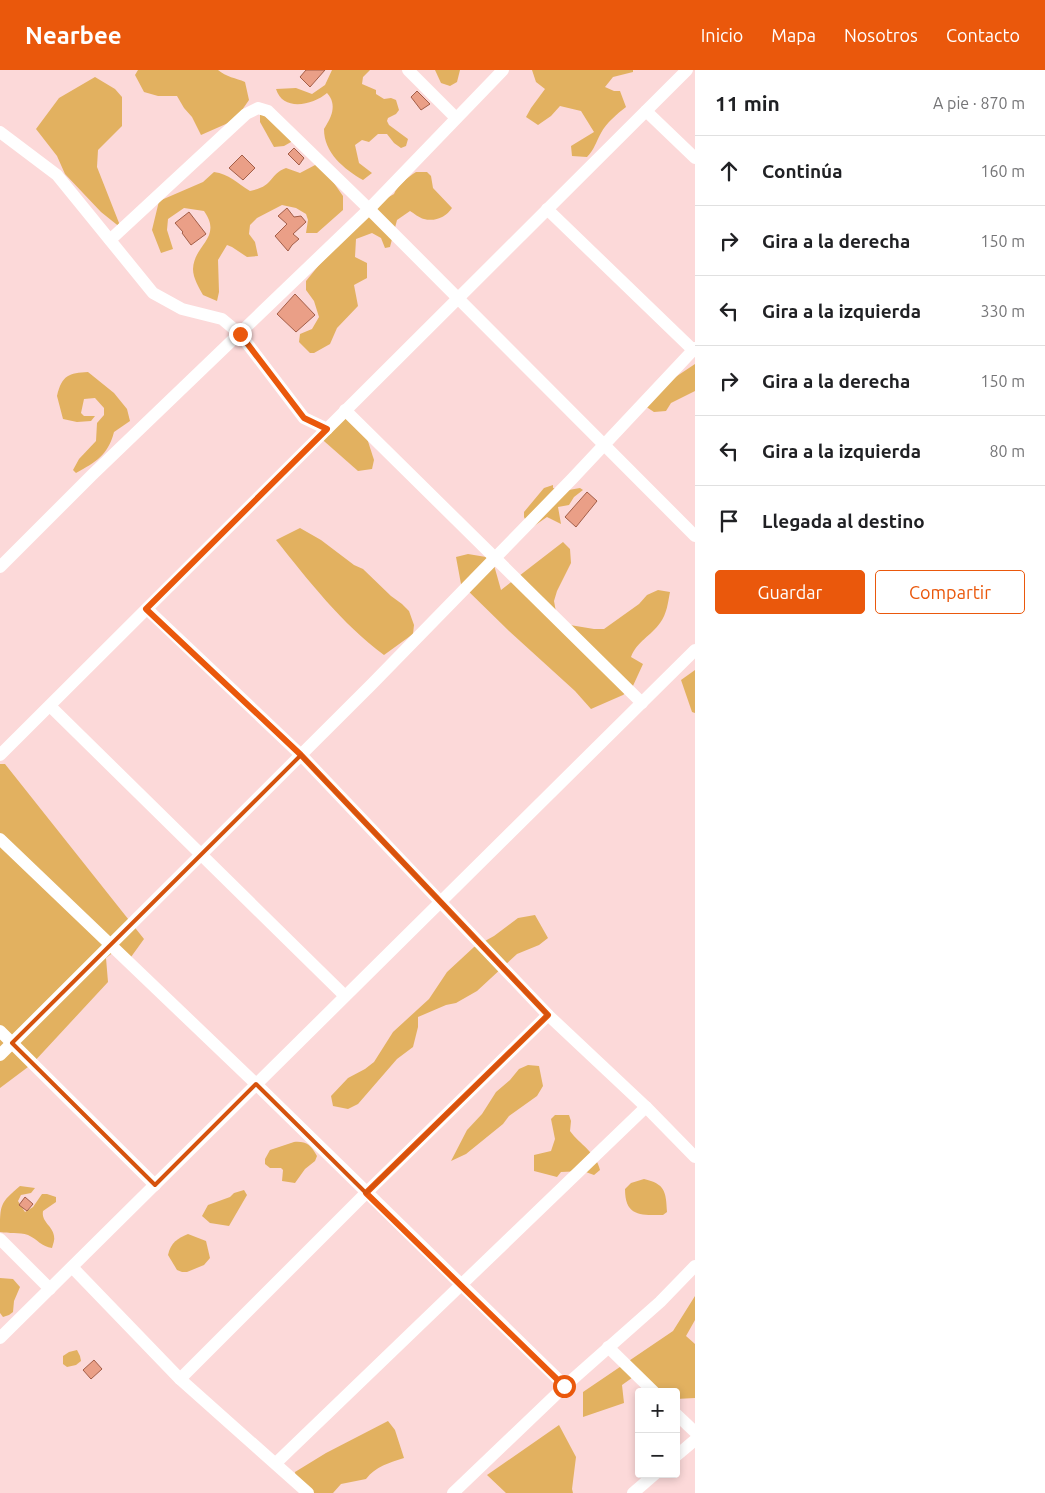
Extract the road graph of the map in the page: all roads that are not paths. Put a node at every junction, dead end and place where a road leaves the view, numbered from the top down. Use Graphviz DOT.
graph roads {
  1 [pos="408,70"];
  2 [pos="503,70"];
  3 [pos="686,70"];
  4 [pos="646,111"];
  5 [pos="456,118"];
  6 [pos="0,132"];
  7 [pos="695,158"];
  8 [pos="369,209"];
  9 [pos="547,209"];
  10 [pos="110,240"];
  11 [pos="458,298"];
  12 [pos="240,334"];
  13 [pos="692,355"];
  14 [pos="346,410"];
  15 [pos="327,429"];
  16 [pos="604,445"];
  17 [pos="695,536"];
  18 [pos="495,558"];
  19 [pos="0,567"];
  20 [pos="146,609"];
  21 [pos="695,650"];
  22 [pos="642,703"];
  23 [pos="50,706"];
  24 [pos="301,755"];
  25 [pos="0,756"];
  26 [pos="0,839"];
  27 [pos="201,855"];
  28 [pos="440,902"];
  29 [pos="111,945"];
  30 [pos="346,996"];
  31 [pos="548,1015"];
  32 [pos="0,1031"];
  33 [pos="12,1043"];
  34 [pos="0,1055"];
  35 [pos="256,1084"];
  36 [pos="646,1107"];
  37 [pos="695,1157"];
  38 [pos="155,1185"];
  39 [pos="366,1193"];
  40 [pos="0,1239"];
  41 [pos="695,1266"];
  42 [pos="72,1267"];
  43 [pos="461,1286"];
  44 [pos="50,1289"];
  45 [pos="0,1338"];
  46 [pos="608,1347"];
  47 [pos="180,1379"];
  48 [pos="564,1386"];
  49 [pos="650,1388"];
  50 [pos="680,1418"];
  51 [pos="695,1432"];
  52 [pos="695,1440"];
  53 [pos="680,1453"];
  54 [pos="276,1463"];
  55 [pos="650,1478"];
  56 [pos="308,1493"];
  57 [pos="453,1493"];
  58 [pos="633,1493"];
  1 -- 5 [label="street"];
  2 -- 5 [label="street"];
  3 -- 4 [label="street"];
  4 -- 7 [label="street"];
  4 -- 9 [label="street"];
  5 -- 8 [label="street"];
  6 -- 10 [label="street"];
  8 -- 10 [label="street"];
  8 -- 11 [label="street"];
  8 -- 12 [label="street"];
  9 -- 11 [label="street"];
  9 -- 13 [label="street"];
  10 -- 12 [label="street"];
  11 -- 14 [label="street"];
  11 -- 16 [label="street"];
  12 -- 15 [label="street"];
  12 -- 19 [label="street"];
  13 -- 16 [label="street"];
  14 -- 15 [label="street"];
  14 -- 18 [label="street"];
  15 -- 20 [label="street"];
  16 -- 17 [label="street"];
  16 -- 18 [label="street"];
  18 -- 22 [label="street"];
  18 -- 24 [label="street"];
  20 -- 23 [label="street"];
  20 -- 24 [label="street"];
  21 -- 22 [label="street"];
  22 -- 28 [label="street"];
  23 -- 25 [label="street"];
  23 -- 27 [label="street"];
  24 -- 27 [label="street"];
  24 -- 28 [label="street"];
  26 -- 29 [label="street"];
  27 -- 29 [label="street"];
  27 -- 30 [label="street"];
  28 -- 30 [label="street"];
  28 -- 31 [label="street"];
  29 -- 33 [label="street"];
  29 -- 35 [label="street"];
  30 -- 35 [label="street"];
  31 -- 36 [label="street"];
  31 -- 39 [label="street"];
  32 -- 33 [label="street"];
  33 -- 34 [label="street"];
  33 -- 38 [label="street"];
  35 -- 38 [label="street"];
  35 -- 39 [label="street"];
  36 -- 37 [label="street"];
  36 -- 43 [label="street"];
  38 -- 42 [label="street"];
  39 -- 43 [label="street"];
  39 -- 47 [label="street"];
  40 -- 44 [label="street"];
  41 -- 46 [label="street"];
  42 -- 44 [label="street"];
  42 -- 47 [label="street"];
  43 -- 48 [label="street"];
  43 -- 54 [label="street"];
  44 -- 45 [label="street"];
  46 -- 48 [label="street"];
  46 -- 49 [label="street"];
  47 -- 54 [label="street"];
  48 -- 57 [label="street"];
  50 -- 51 [label="street"];
  52 -- 53 [label="street"];
  54 -- 56 [label="street"];
  55 -- 58 [label="street"];
}
